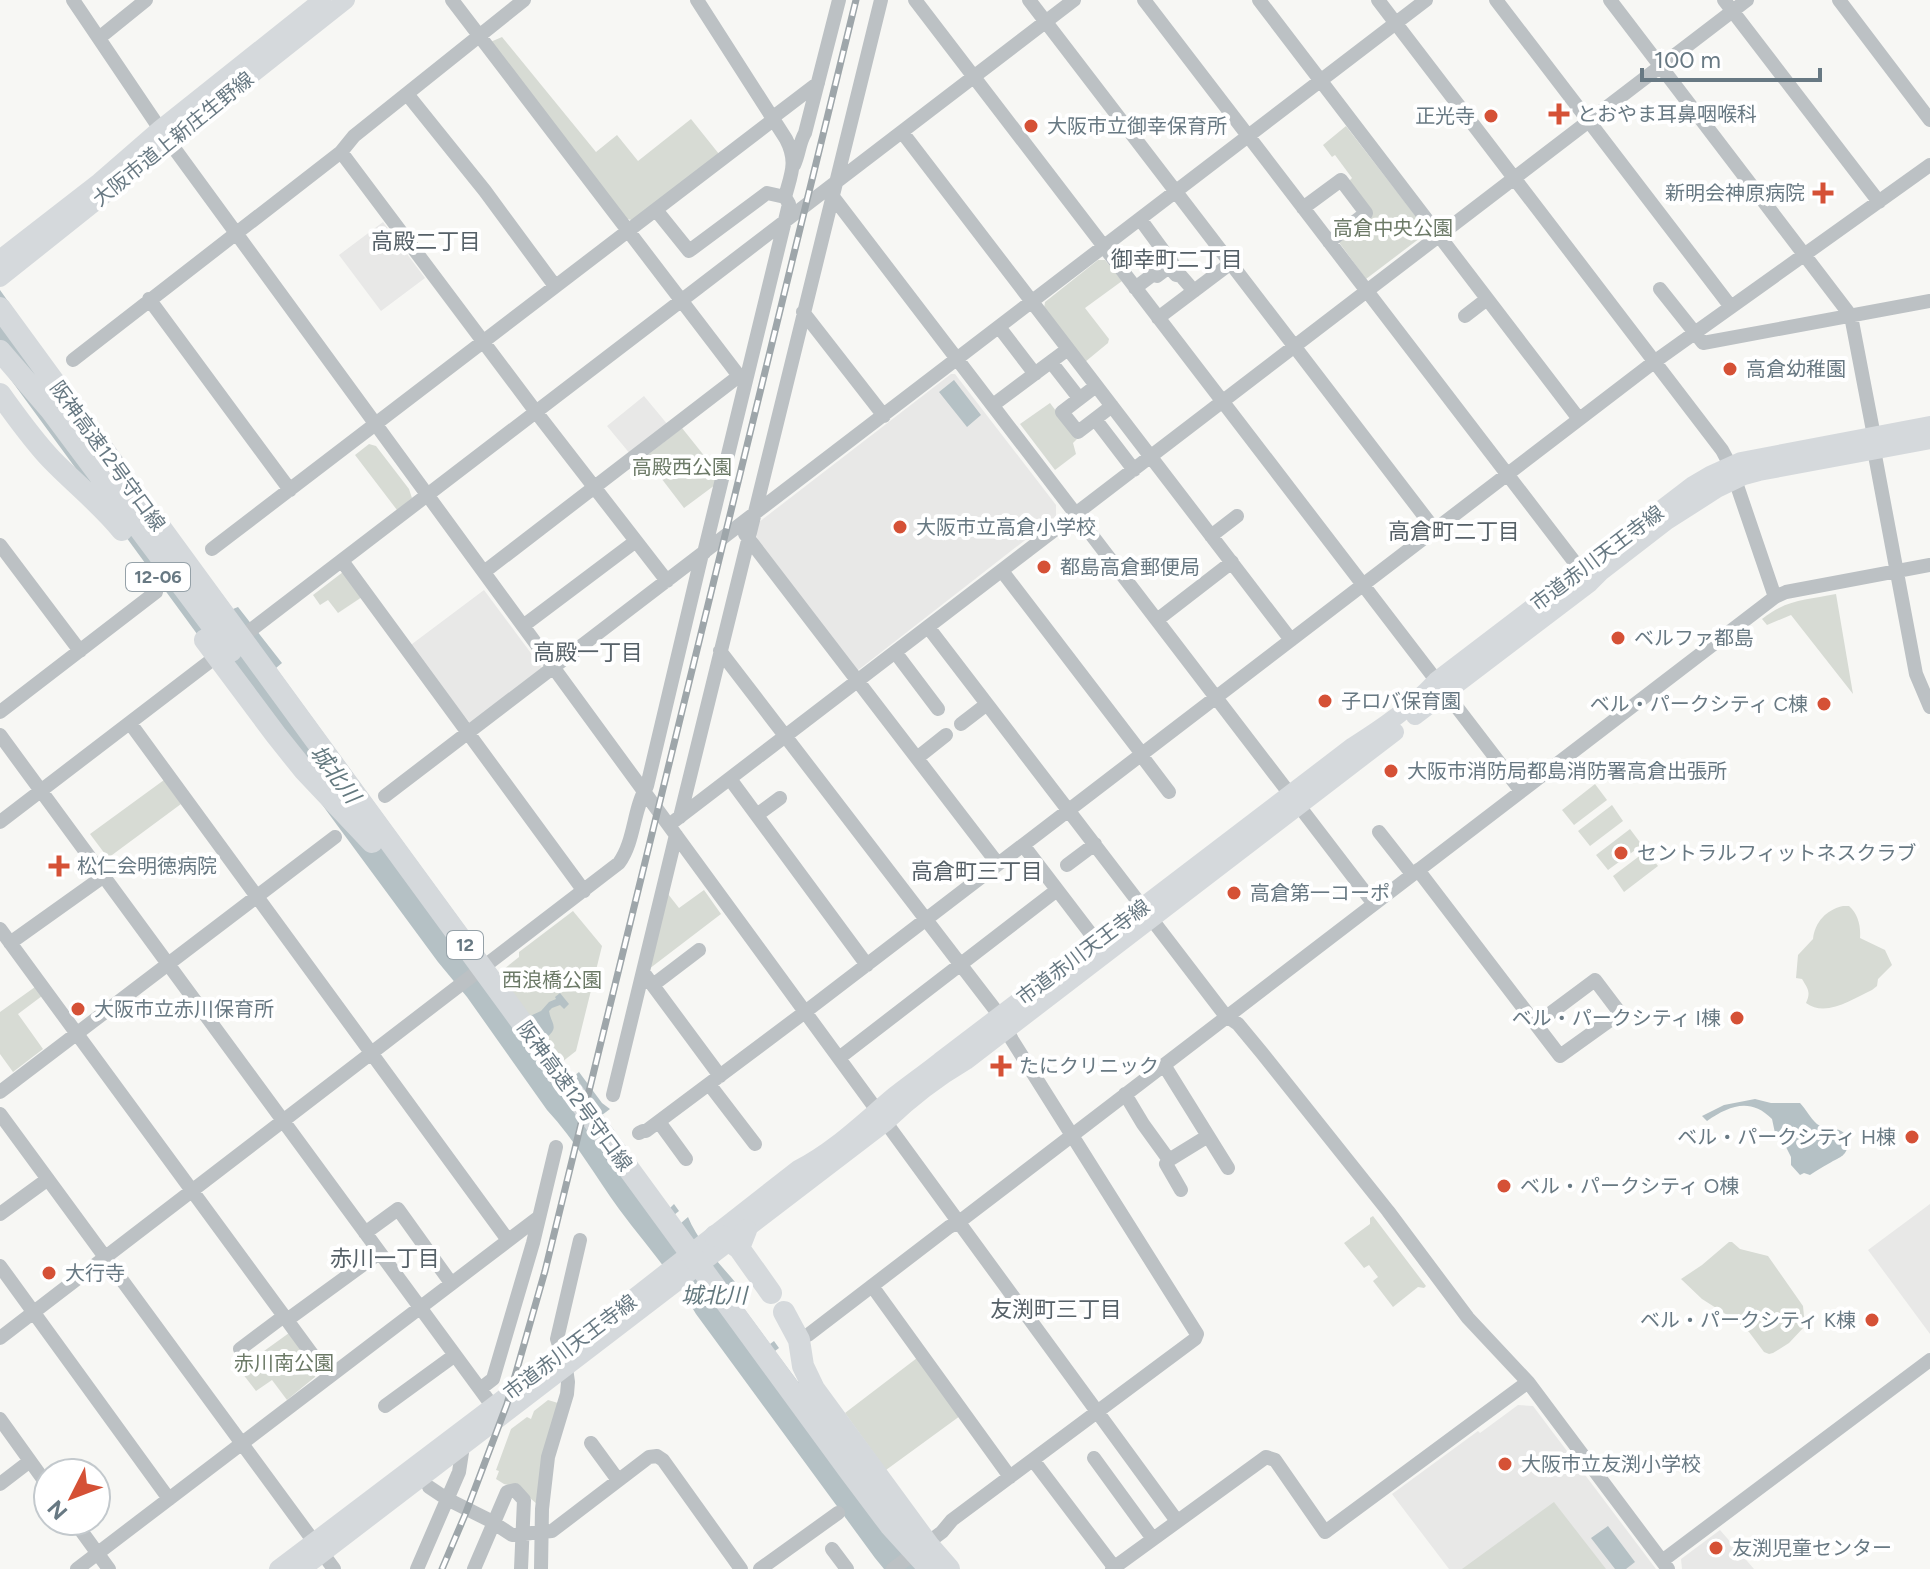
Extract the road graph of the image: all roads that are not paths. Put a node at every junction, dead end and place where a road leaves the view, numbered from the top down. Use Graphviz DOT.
graph roads {
  1 [pos="73,0"];
  2 [pos="146,0"];
  3 [pos="322,0"];
  4 [pos="346,0"];
  5 [pos="452,0"];
  6 [pos="524,0"];
  7 [pos="697,0"];
  8 [pos="839,0"];
  9 [pos="881,0"];
  10 [pos="915,0"];
  11 [pos="1029,0"];
  12 [pos="1074,0"];
  13 [pos="1144,0"];
  14 [pos="1259,0"];
  15 [pos="1378,0"];
  16 [pos="1426,0"];
  17 [pos="1496,0"];
  18 [pos="1610,0"];
  19 [pos="1747,0"];
  20 [pos="1839,0"];
  21 [pos="1728,6"];
  22 [pos="1046,22"];
  23 [pos="1396,24"];
  24 [pos="480,35"];
  25 [pos="99,38"];
  26 [pos="1660,66"];
  27 [pos="974,77"];
  28 [pos="1321,81"];
  29 [pos="818,83"];
  30 [pos="407,94"];
  31 [pos="772,119"];
  32 [pos="1930,120"];
  33 [pos="1588,121"];
  34 [pos="902,132"];
  35 [pos="164,135"];
  36 [pos="1248,137"];
  37 [pos="341,152"];
  38 [pos="793,165"];
  39 [pos="1930,165"];
  40 [pos="1514,178"];
  41 [pos="831,189"];
  42 [pos="1176,192"];
  43 [pos="785,197"];
  44 [pos="1879,202"];
  45 [pos="1303,208"];
  46 [pos="656,210"];
  47 [pos="1140,219"];
  48 [pos="784,222"];
  49 [pos="628,231"];
  50 [pos="236,233"];
  51 [pos="1439,236"];
  52 [pos="1329,242"];
  53 [pos="1104,247"];
  54 [pos="1805,255"];
  55 [pos="1231,263"];
  56 [pos="2,266"];
  57 [pos="1169,267"];
  58 [pos="555,286"];
  59 [pos="1135,288"];
  60 [pos="1660,289"];
  61 [pos="1194,291"];
  62 [pos="1367,291"];
  63 [pos="149,299"];
  64 [pos="1487,299"];
  65 [pos="680,301"];
  66 [pos="1930,301"];
  67 [pos="1032,302"];
  68 [pos="1731,307"];
  69 [pos="803,312"];
  70 [pos="1465,316"];
  71 [pos="1851,316"];
  72 [pos="1,317"];
  73 [pos="1158,318"];
  74 [pos="999,327"];
  75 [pos="1694,333"];
  76 [pos="484,341"];
  77 [pos="1295,346"];
  78 [pos="1068,349"];
  79 [pos="0,351"];
  80 [pos="958,359"];
  81 [pos="73,360"];
  82 [pos="1051,362"];
  83 [pos="1654,362"];
  84 [pos="1035,374"];
  85 [pos="742,378"];
  86 [pos="1096,386"];
  87 [pos="1079,398"];
  88 [pos="1222,402"];
  89 [pos="993,405"];
  90 [pos="1112,406"];
  91 [pos="50,409"];
  92 [pos="2,410"];
  93 [pos="536,412"];
  94 [pos="884,416"];
  95 [pos="1095,419"];
  96 [pos="1579,419"];
  97 [pos="375,425"];
  98 [pos="1930,425"];
  99 [pos="1930,440"];
  100 [pos="1874,443"];
  101 [pos="1151,457"];
  102 [pos="1134,470"];
  103 [pos="1732,473"];
  104 [pos="1507,475"];
  105 [pos="595,488"];
  106 [pos="290,490"];
  107 [pos="427,495"];
  108 [pos="1076,513"];
  109 [pos="753,515"];
  110 [pos="1237,516"];
  111 [pos="1435,530"];
  112 [pos="744,532"];
  113 [pos="1211,536"];
  114 [pos="636,541"];
  115 [pos="0,545"];
  116 [pos="212,549"];
  117 [pos="703,554"];
  118 [pos="342,561"];
  119 [pos="1232,562"];
  120 [pos="1930,565"];
  121 [pos="1002,571"];
  122 [pos="1896,571"];
  123 [pos="484,572"];
  124 [pos="1586,577"];
  125 [pos="667,581"];
  126 [pos="1363,585"];
  127 [pos="156,592"];
  128 [pos="1775,597"];
  129 [pos="1157,620"];
  130 [pos="523,626"];
  131 [pos="928,627"];
  132 [pos="1291,640"];
  133 [pos="80,651"];
  134 [pos="720,651"];
  135 [pos="895,652"];
  136 [pos="554,668"];
  137 [pos="1923,676"];
  138 [pos="858,681"];
  139 [pos="1441,687"];
  140 [pos="1216,697"];
  141 [pos="987,704"];
  142 [pos="1930,707"];
  143 [pos="938,709"];
  144 [pos="0,712"];
  145 [pos="130,723"];
  146 [pos="961,724"];
  147 [pos="469,733"];
  148 [pos="0,735"];
  149 [pos="946,735"];
  150 [pos="785,736"];
  151 [pos="1142,754"];
  152 [pos="917,758"];
  153 [pos="730,779"];
  154 [pos="41,791"];
  155 [pos="1521,791"];
  156 [pos="644,792"];
  157 [pos="1169,792"];
  158 [pos="385,796"];
  159 [pos="780,798"];
  160 [pos="1295,799"];
  161 [pos="1069,810"];
  162 [pos="757,815"];
  163 [pos="0,822"];
  164 [pos="675,826"];
  165 [pos="1379,832"];
  166 [pos="335,837"];
  167 [pos="372,842"];
  168 [pos="1095,844"];
  169 [pos="1023,845"];
  170 [pos="998,864"];
  171 [pos="1067,865"];
  172 [pos="1415,872"];
  173 [pos="104,876"];
  174 [pos="1057,890"];
  175 [pos="584,891"];
  176 [pos="257,896"];
  177 [pos="1374,904"];
  178 [pos="1147,912"];
  179 [pos="926,920"];
  180 [pos="5,939"];
  181 [pos="1097,942"];
  182 [pos="699,950"];
  183 [pos="168,963"];
  184 [pos="960,964"];
  185 [pos="867,965"];
  186 [pos="643,972"];
  187 [pos="653,985"];
  188 [pos="805,1012"];
  189 [pos="1227,1016"];
  190 [pos="1003,1023"];
  191 [pos="1536,1024"];
  192 [pos="76,1034"];
  193 [pos="371,1053"];
  194 [pos="839,1058"];
  195 [pos="1164,1065"];
  196 [pos="714,1080"];
  197 [pos="0,1092"];
  198 [pos="1125,1094"];
  199 [pos="613,1095"];
  200 [pos="0,1114"];
  201 [pos="882,1117"];
  202 [pos="283,1121"];
  203 [pos="659,1122"];
  204 [pos="639,1133"];
  205 [pos="1072,1135"];
  206 [pos="1208,1136"];
  207 [pos="755,1144"];
  208 [pos="556,1147"];
  209 [pos="686,1159"];
  210 [pos="1169,1160"];
  211 [pos="1228,1168"];
  212 [pos="48,1179"];
  213 [pos="1181,1190"];
  214 [pos="192,1191"];
  215 [pos="0,1214"];
  216 [pos="539,1217"];
  217 [pos="959,1222"];
  218 [pos="365,1233"];
  219 [pos="508,1240"];
  220 [pos="580,1240"];
  221 [pos="731,1241"];
  222 [pos="379,1253"];
  223 [pos="105,1257"];
  224 [pos="0,1266"];
  225 [pos="451,1283"];
  226 [pos="872,1286"];
  227 [pos="771,1293"];
  228 [pos="419,1308"];
  229 [pos="33,1312"];
  230 [pos="784,1312"];
  231 [pos="285,1318"];
  232 [pos="808,1335"];
  233 [pos="0,1338"];
  234 [pos="240,1349"];
  235 [pos="455,1355"];
  236 [pos="1930,1360"];
  237 [pos="564,1361"];
  238 [pos="328,1376"];
  239 [pos="1528,1382"];
  240 [pos="480,1389"];
  241 [pos="385,1406"];
  242 [pos="497,1411"];
  243 [pos="1098,1412"];
  244 [pos="0,1419"];
  245 [pos="591,1443"];
  246 [pos="241,1444"];
  247 [pos="463,1446"];
  248 [pos="1094,1458"];
  249 [pos="1033,1460"];
  250 [pos="30,1461"];
  251 [pos="32,1464"];
  252 [pos="1010,1477"];
  253 [pos="618,1480"];
  254 [pos="0,1484"];
  255 [pos="429,1487"];
  256 [pos="169,1499"];
  257 [pos="447,1499"];
  258 [pos="838,1513"];
  259 [pos="1177,1521"];
  260 [pos="494,1524"];
  261 [pos="541,1532"];
  262 [pos="522,1534"];
  263 [pos="86,1537"];
  264 [pos="1153,1539"];
  265 [pos="318,1547"];
  266 [pos="832,1549"];
  267 [pos="97,1553"];
  268 [pos="1665,1565"];
  269 [pos="1113,1568"];
  270 [pos="77,1569"];
  271 [pos="109,1569"];
  272 [pos="278,1569"];
  273 [pos="302,1569"];
  274 [pos="334,1569"];
  275 [pos="417,1569"];
  276 [pos="474,1569"];
  277 [pos="521,1569"];
  278 [pos="541,1569"];
  279 [pos="741,1569"];
  280 [pos="760,1569"];
  281 [pos="847,1569"];
  282 [pos="893,1569"];
  283 [pos="910,1569"];
  284 [pos="930,1569"];
  285 [pos="949,1569"];
  1 -- 25 [label="street"];
  2 -- 25 [label="street"];
  3 -- 35 [label="main road, 大阪市道上新庄生野線"];
  4 -- 35 [label="main road, 大阪市道上新庄生野線"];
  5 -- 24 [label="street"];
  6 -- 24 [label="street"];
  7 -- 31 [label="street"];
  8 -- 29 [label="street"];
  9 -- 41 [label="street"];
  10 -- 27 [label="street"];
  11 -- 22 [label="street"];
  12 -- 22 [label="street"];
  13 -- 36 [label="street"];
  14 -- 28 [label="street"];
  15 -- 23 [label="street"];
  16 -- 23 [label="street"];
  17 -- 33 [label="street"];
  18 -- 26 [label="street"];
  19 -- 21 [label="street"];
  20 -- 32 [label="street"];
  21 -- 26 [label="street"];
  21 -- 44 [label="street"];
  22 -- 27 [label="street"];
  22 -- 42 [label="street"];
  23 -- 28 [label="street"];
  23 -- 40 [label="street"];
  24 -- 30 [label="street"];
  24 -- 49 [label="street"];
  25 -- 35 [label="street"];
  26 -- 33 [label="street"];
  26 -- 54 [label="street"];
  27 -- 34 [label="street"];
  27 -- 53 [label="street"];
  28 -- 36 [label="street"];
  28 -- 51 [label="street"];
  29 -- 31 [label="street"];
  29 -- 38 [label="street"];
  30 -- 37 [label="street"];
  30 -- 58 [label="street"];
  31 -- 38 [label="street"];
  31 -- 46 [label="street"];
  33 -- 40 [label="street"];
  33 -- 68 [label="street"];
  34 -- 41 [label="street"];
  34 -- 67 [label="street"];
  35 -- 50 [label="street"];
  35 -- 56 [label="main road, 大阪市道上新庄生野線"];
  36 -- 42 [label="street"];
  36 -- 45 [label="street"];
  37 -- 50 [label="street"];
  37 -- 76 [label="street"];
  38 -- 43 [label="street"];
  39 -- 44 [label="street"];
  40 -- 51 [label="street"];
  40 -- 83 [label="street"];
  41 -- 48 [label="street"];
  41 -- 69 [label="street"];
  41 -- 80 [label="street"];
  42 -- 47 [label="street"];
  42 -- 55 [label="street"];
  43 -- 46 [label="street"];
  43 -- 48 [label="street"];
  44 -- 54 [label="street"];
  45 -- 52 [label="street"];
  45 -- 52 [label="street"];
  46 -- 49 [label="street"];
  47 -- 53 [label="street"];
  47 -- 57 [label="street"];
  48 -- 65 [label="street"];
  48 -- 85 [label="street"];
  49 -- 58 [label="street"];
  49 -- 65 [label="street"];
  50 -- 63 [label="street"];
  50 -- 97 [label="street"];
  51 -- 62 [label="street"];
  51 -- 64 [label="street"];
  52 -- 62 [label="street"];
  53 -- 59 [label="street"];
  53 -- 67 [label="street"];
  54 -- 68 [label="street"];
  54 -- 71 [label="street"];
  55 -- 61 [label="street"];
  55 -- 77 [label="street"];
  57 -- 59 [label="street"];
  57 -- 61 [label="street"];
  58 -- 76 [label="street"];
  59 -- 73 [label="street"];
  60 -- 75 [label="street"];
  61 -- 73 [label="street"];
  62 -- 77 [label="street"];
  62 -- 104 [label="street"];
  63 -- 81 [label="street"];
  63 -- 106 [label="street"];
  64 -- 70 [label="street"];
  64 -- 96 [label="street"];
  65 -- 85 [label="street"];
  65 -- 93 [label="street"];
  66 -- 71 [label="street"];
  67 -- 74 [label="street"];
  67 -- 78 [label="street"];
  68 -- 75 [label="street"];
  69 -- 94 [label="street"];
  69 -- 109 [label="street"];
  71 -- 75 [label="street"];
  71 -- 100 [label="street"];
  72 -- 91 [label="highway"];
  72 -- 284 [label="highway, 阪神高速12号守口線 / 12"];
  73 -- 88 [label="street"];
  74 -- 80 [label="street"];
  74 -- 84 [label="street"];
  75 -- 83 [label="street"];
  76 -- 93 [label="street"];
  76 -- 97 [label="street"];
  77 -- 88 [label="street"];
  77 -- 111 [label="street"];
  78 -- 82 [label="street"];
  78 -- 86 [label="street"];
  79 -- 91 [label="highway, 阪神高速12号守口線 / 12"];
  80 -- 89 [label="street"];
  80 -- 94 [label="street"];
  82 -- 84 [label="street"];
  82 -- 87 [label="street"];
  83 -- 96 [label="street"];
  83 -- 103 [label="street"];
  84 -- 89 [label="street"];
  85 -- 105 [label="street"];
  85 -- 117 [label="street"];
  86 -- 87 [label="street"];
  86 -- 90 [label="street"];
  87 -- 95 [label="street"];
  88 -- 101 [label="street"];
  88 -- 126 [label="street"];
  89 -- 108 [label="street"];
  90 -- 95 [label="street"];
  90 -- 101 [label="street"];
  91 -- 167 [label="highway, 阪神高速12号守口線 / 12"];
  92 -- 167 [label="highway, 12-06"];
  93 -- 105 [label="street"];
  93 -- 107 [label="street"];
  94 -- 109 [label="street"];
  95 -- 102 [label="street"];
  96 -- 104 [label="street"];
  97 -- 106 [label="street"];
  97 -- 107 [label="street"];
  98 -- 100 [label="main road, 市道赤川天王寺線"];
  99 -- 100 [label="main road, 市道赤川天王寺線"];
  100 -- 103 [label="main road, 市道赤川天王寺線"];
  100 -- 122 [label="street"];
  101 -- 102 [label="street"];
  101 -- 113 [label="street"];
  102 -- 108 [label="street"];
  103 -- 124 [label="main road, 市道赤川天王寺線"];
  103 -- 128 [label="street"];
  104 -- 111 [label="street"];
  104 -- 124 [label="street"];
  105 -- 114 [label="street"];
  105 -- 123 [label="street"];
  106 -- 116 [label="street"];
  107 -- 118 [label="street"];
  107 -- 123 [label="street"];
  108 -- 121 [label="street"];
  108 -- 129 [label="street"];
  109 -- 112 [label="street"];
  110 -- 113 [label="street"];
  111 -- 126 [label="street"];
  112 -- 117 [label="street"];
  112 -- 134 [label="street"];
  112 -- 138 [label="street"];
  113 -- 119 [label="street"];
  114 -- 125 [label="street"];
  114 -- 130 [label="street"];
  115 -- 133 [label="street"];
  117 -- 125 [label="street"];
  117 -- 156 [label="street"];
  118 -- 145 [label="street"];
  118 -- 147 [label="street"];
  119 -- 129 [label="street"];
  119 -- 132 [label="street"];
  120 -- 122 [label="street"];
  121 -- 131 [label="street"];
  121 -- 151 [label="street"];
  122 -- 128 [label="street"];
  122 -- 137 [label="street"];
  123 -- 130 [label="street"];
  124 -- 139 [label="main road, 市道赤川天王寺線"];
  125 -- 136 [label="street"];
  126 -- 132 [label="street"];
  126 -- 139 [label="street"];
  127 -- 133 [label="street"];
  128 -- 155 [label="street"];
  129 -- 140 [label="street"];
  130 -- 136 [label="street"];
  131 -- 135 [label="street"];
  131 -- 141 [label="street"];
  132 -- 140 [label="street"];
  133 -- 144 [label="street"];
  134 -- 150 [label="street"];
  134 -- 164 [label="street"];
  135 -- 138 [label="street"];
  135 -- 143 [label="street"];
  136 -- 147 [label="street"];
  136 -- 156 [label="street"];
  137 -- 142 [label="street"];
  138 -- 150 [label="street"];
  138 -- 152 [label="street"];
  139 -- 155 [label="street"];
  139 -- 160 [label="main road, 市道赤川天王寺線"];
  140 -- 151 [label="street"];
  140 -- 160 [label="street"];
  141 -- 146 [label="street"];
  141 -- 161 [label="street"];
  145 -- 154 [label="street"];
  145 -- 176 [label="street"];
  147 -- 158 [label="street"];
  147 -- 175 [label="street"];
  148 -- 154 [label="street"];
  149 -- 152 [label="street"];
  150 -- 153 [label="street"];
  150 -- 179 [label="street"];
  151 -- 157 [label="street"];
  151 -- 161 [label="street"];
  152 -- 170 [label="street"];
  153 -- 162 [label="street"];
  153 -- 164 [label="street"];
  154 -- 163 [label="street"];
  154 -- 173 [label="street"];
  155 -- 172 [label="street"];
  156 -- 164 [label="street"];
  156 -- 175 [label="street"];
  159 -- 162 [label="street"];
  160 -- 177 [label="street"];
  160 -- 178 [label="main road, 市道赤川天王寺線"];
  161 -- 168 [label="street"];
  161 -- 169 [label="street"];
  162 -- 185 [label="street"];
  164 -- 186 [label="street"];
  164 -- 188 [label="street"];
  165 -- 172 [label="street"];
  166 -- 176 [label="street"];
  167 -- 283 [label="highway, 阪神高速12号守口線 / 12"];
  168 -- 171 [label="street"];
  168 -- 178 [label="street"];
  169 -- 170 [label="street"];
  169 -- 174 [label="street"];
  170 -- 179 [label="street"];
  172 -- 177 [label="street"];
  172 -- 191 [label="street"];
  173 -- 180 [label="street"];
  173 -- 183 [label="street"];
  174 -- 181 [label="street"];
  174 -- 184 [label="street"];
  175 -- 193 [label="street"];
  176 -- 183 [label="street"];
  176 -- 193 [label="street"];
  177 -- 189 [label="street"];
  178 -- 181 [label="main road, 市道赤川天王寺線"];
  178 -- 189 [label="street"];
  178 -- 190 [label="main road, 市道赤川天王寺線"];
  179 -- 184 [label="street"];
  179 -- 185 [label="street"];
  180 -- 192 [label="street"];
  181 -- 190 [label="main road, 市道赤川天王寺線"];
  182 -- 187 [label="street"];
  183 -- 192 [label="street"];
  183 -- 202 [label="street"];
  184 -- 190 [label="street"];
  184 -- 194 [label="street"];
  185 -- 188 [label="street"];
  186 -- 187 [label="street"];
  186 -- 199 [label="street"];
  187 -- 196 [label="street"];
  188 -- 194 [label="street"];
  188 -- 196 [label="street"];
  189 -- 195 [label="street"];
  189 -- 239 [label="street"];
  190 -- 201 [label="main road, 市道赤川天王寺線"];
  190 -- 205 [label="street"];
  191 -- 191 [label="street"];
  192 -- 197 [label="street"];
  192 -- 214 [label="street"];
  193 -- 202 [label="street"];
  193 -- 219 [label="street"];
  194 -- 201 [label="street"];
  195 -- 198 [label="street"];
  195 -- 206 [label="street"];
  196 -- 203 [label="street"];
  196 -- 207 [label="street"];
  198 -- 205 [label="street"];
  198 -- 210 [label="street"];
  200 -- 212 [label="street"];
  201 -- 217 [label="street"];
  201 -- 221 [label="main road, 市道赤川天王寺線"];
  201 -- 221 [label="main road, 市道赤川天王寺線"];
  202 -- 214 [label="street"];
  202 -- 218 [label="street"];
  203 -- 204 [label="street"];
  203 -- 209 [label="street"];
  205 -- 217 [label="street"];
  205 -- 243 [label="street"];
  206 -- 210 [label="street"];
  206 -- 211 [label="street"];
  208 -- 216 [label="street"];
  210 -- 213 [label="street"];
  212 -- 215 [label="street"];
  212 -- 223 [label="street"];
  214 -- 223 [label="street"];
  214 -- 231 [label="street"];
  216 -- 219 [label="street"];
  216 -- 240 [label="street"];
  217 -- 226 [label="street"];
  217 -- 243 [label="street"];
  218 -- 222 [label="street"];
  218 -- 225 [label="street"];
  219 -- 225 [label="street"];
  220 -- 237 [label="street"];
  221 -- 227 [label="highway"];
  221 -- 237 [label="main road, 市道赤川天王寺線"];
  222 -- 228 [label="street"];
  222 -- 231 [label="street"];
  223 -- 229 [label="street"];
  223 -- 246 [label="street"];
  224 -- 229 [label="street"];
  225 -- 228 [label="street"];
  226 -- 232 [label="street"];
  226 -- 252 [label="street"];
  228 -- 235 [label="street"];
  228 -- 238 [label="street"];
  229 -- 233 [label="street"];
  229 -- 256 [label="street"];
  230 -- 285 [label="highway"];
  231 -- 234 [label="street"];
  231 -- 238 [label="street"];
  235 -- 240 [label="street"];
  235 -- 241 [label="street"];
  236 -- 268 [label="street"];
  237 -- 242 [label="main road, 市道赤川天王寺線"];
  237 -- 261 [label="street"];
  238 -- 246 [label="street"];
  239 -- 259 [label="street"];
  239 -- 268 [label="street"];
  240 -- 242 [label="street"];
  242 -- 247 [label="main road, 市道赤川天王寺線"];
  242 -- 265 [label="main road, 市道赤川天王寺線"];
  243 -- 249 [label="street"];
  243 -- 259 [label="street"];
  244 -- 250 [label="street"];
  245 -- 253 [label="street"];
  246 -- 256 [label="street"];
  246 -- 265 [label="street"];
  247 -- 257 [label="street"];
  247 -- 265 [label="main road, 市道赤川天王寺線"];
  248 -- 264 [label="street"];
  249 -- 252 [label="street"];
  249 -- 269 [label="street"];
  250 -- 251 [label="street"];
  250 -- 254 [label="street"];
  252 -- 282 [label="street"];
  253 -- 261 [label="street"];
  253 -- 279 [label="street"];
  255 -- 257 [label="street"];
  256 -- 267 [label="street"];
  257 -- 260 [label="street"];
  257 -- 275 [label="street"];
  258 -- 280 [label="street"];
  259 -- 264 [label="street"];
  260 -- 262 [label="street"];
  260 -- 262 [label="street"];
  260 -- 276 [label="street"];
  261 -- 262 [label="street"];
  261 -- 278 [label="street"];
  262 -- 277 [label="street"];
  263 -- 267 [label="street"];
  264 -- 269 [label="street"];
  265 -- 272 [label="main road, 市道赤川天王寺線"];
  265 -- 273 [label="main road, 市道赤川天王寺線"];
  265 -- 274 [label="street"];
  266 -- 281 [label="street"];
  267 -- 270 [label="street"];
  267 -- 271 [label="street"];
}
